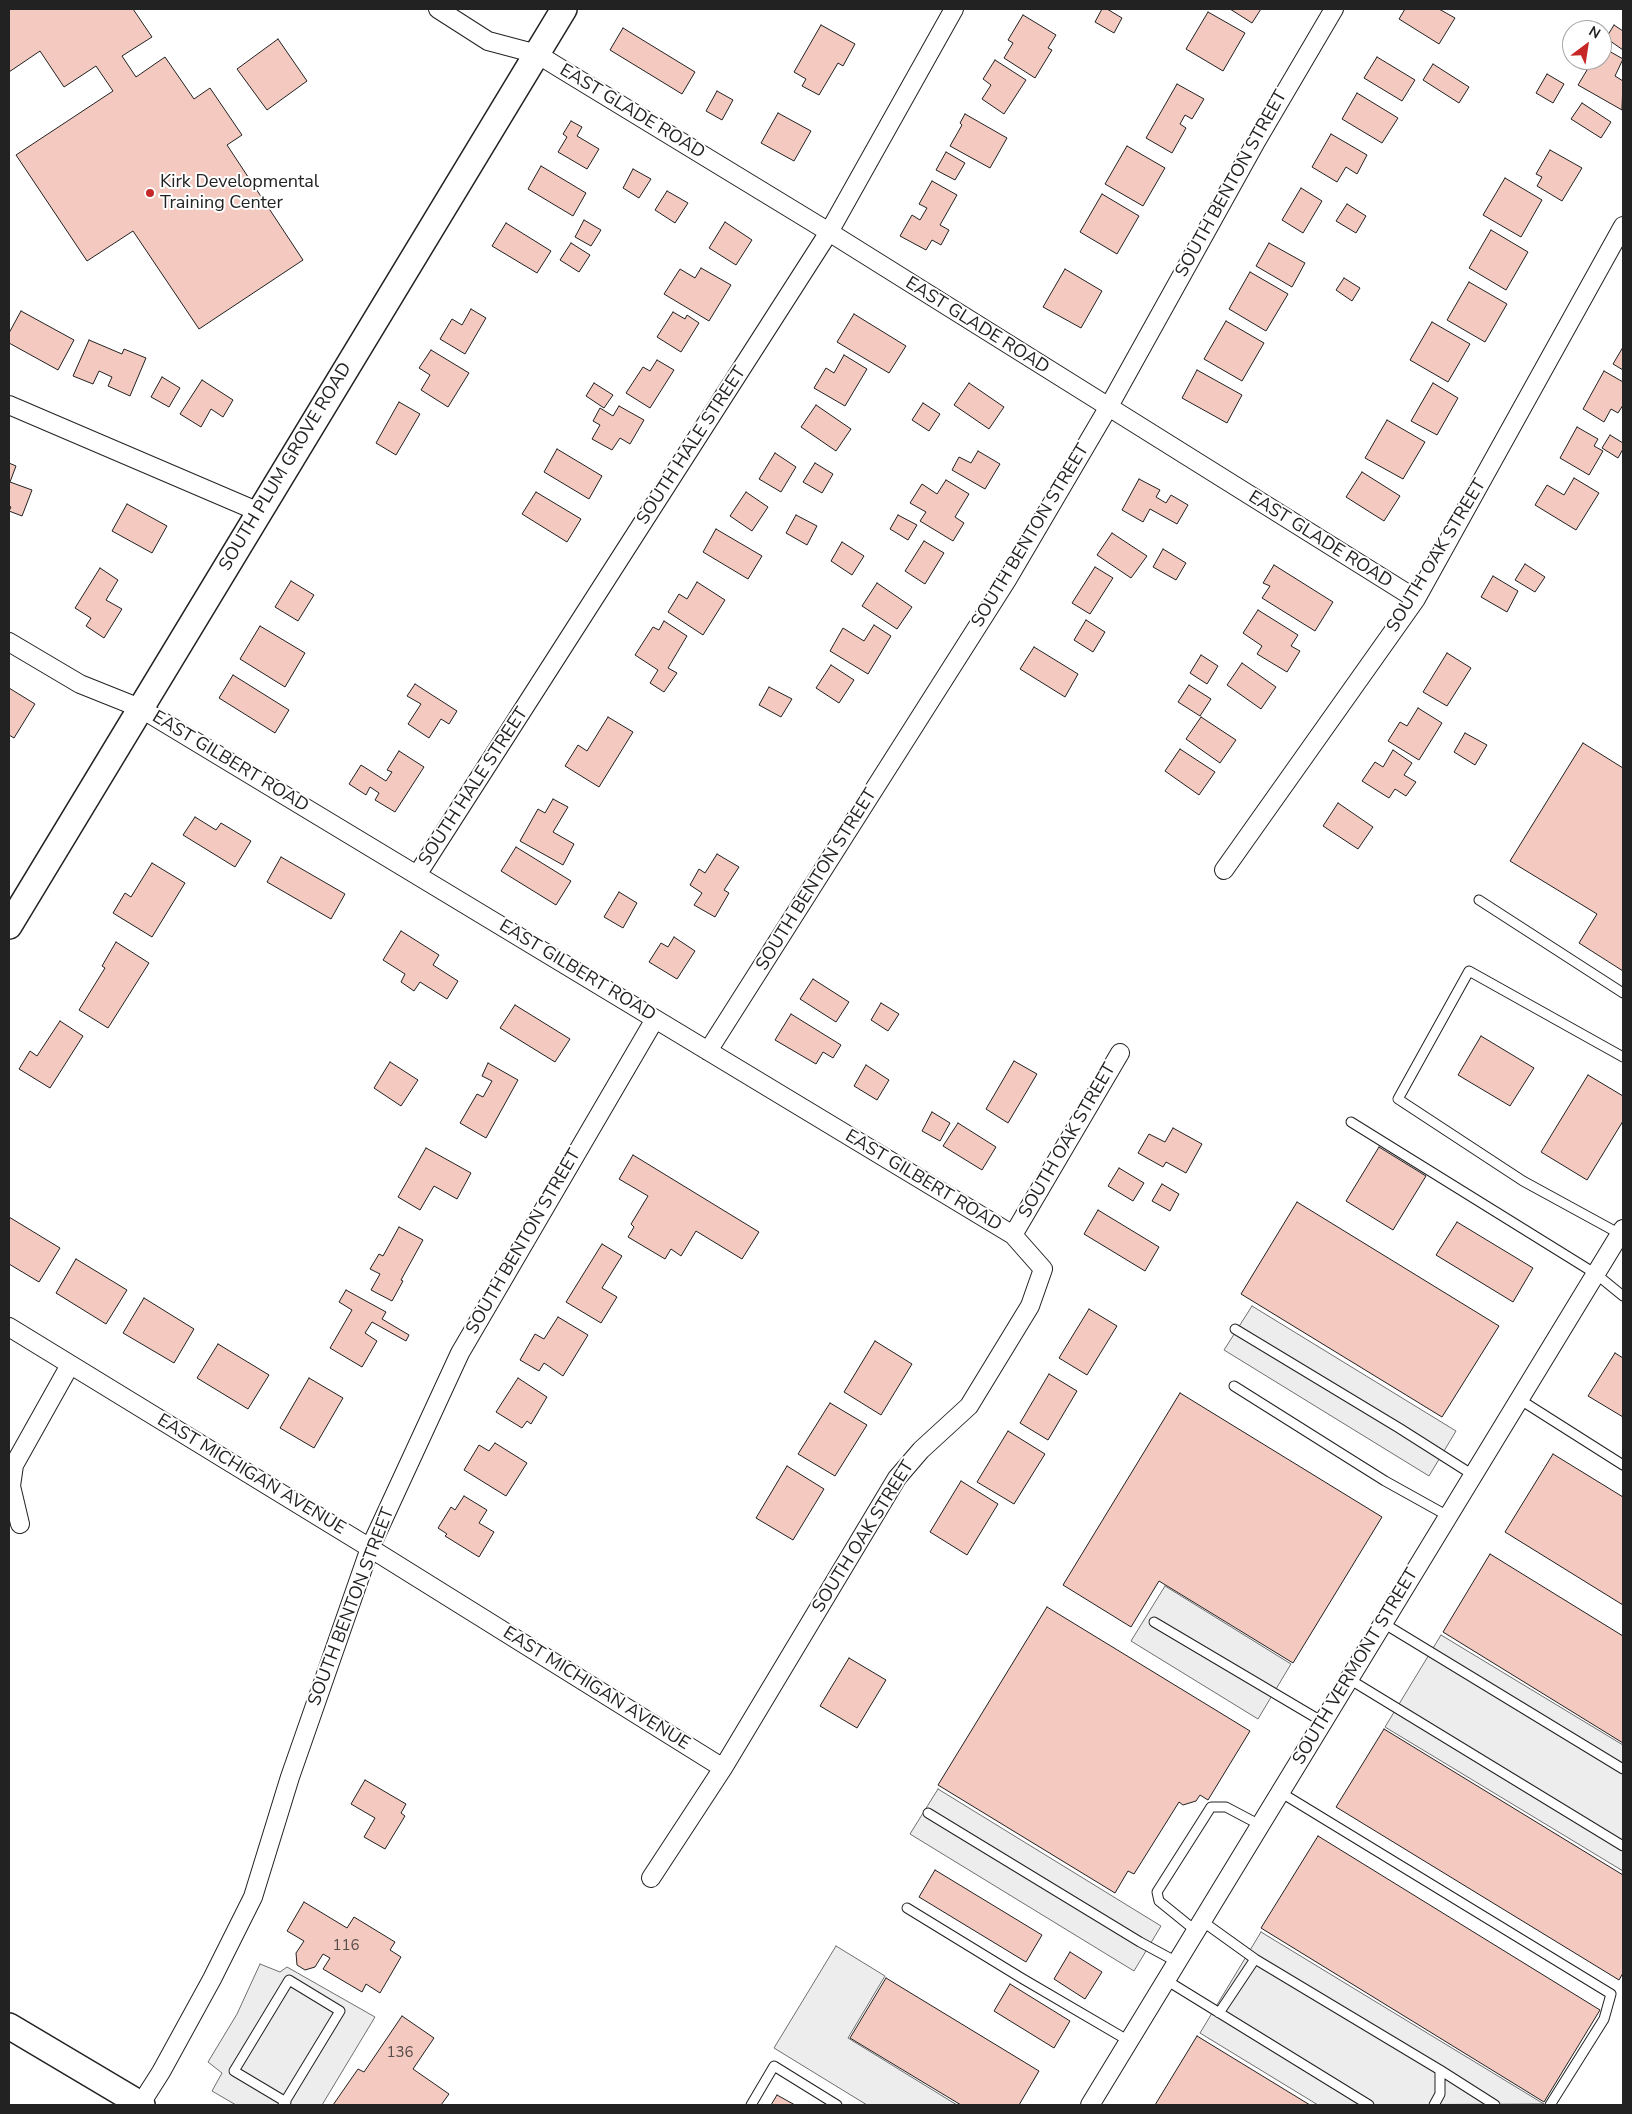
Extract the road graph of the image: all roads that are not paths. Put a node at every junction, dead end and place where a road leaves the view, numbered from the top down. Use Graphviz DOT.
graph roads {
  1 [pos="438,9"];
  2 [pos="564,9"];
  3 [pos="954,9"];
  4 [pos="1334,9"];
  5 [pos="536,54"];
  6 [pos="1623,226"];
  7 [pos="829,232"];
  8 [pos="9,405"];
  9 [pos="1108,408"];
  10 [pos="259,512"];
  11 [pos="1416,599"];
  12 [pos="9,642"];
  13 [pos="140,708"];
  14 [pos="1224,870"];
  15 [pos="417,875"];
  16 [pos="1479,900"];
  17 [pos="9,926"];
  18 [pos="1623,992"];
  19 [pos="655,1018"];
  20 [pos="708,1051"];
  21 [pos="1120,1053"];
  22 [pos="1623,1058"];
  23 [pos="1352,1122"];
  24 [pos="1622,1231"];
  25 [pos="1013,1235"];
  26 [pos="1596,1274"];
  27 [pos="1623,1296"];
  28 [pos="9,1327"];
  29 [pos="1235,1329"];
  30 [pos="70,1365"];
  31 [pos="1234,1386"];
  32 [pos="1519,1399"];
  33 [pos="1623,1465"];
  34 [pos="1473,1475"];
  35 [pos="1448,1516"];
  36 [pos="20,1524"];
  37 [pos="370,1548"];
  38 [pos="1154,1622"];
  39 [pos="1383,1623"];
  40 [pos="1349,1679"];
  41 [pos="1323,1722"];
  42 [pos="723,1768"];
  43 [pos="1623,1769"];
  44 [pos="1280,1792"];
  45 [pos="928,1813"];
  46 [pos="1260,1826"];
  47 [pos="1623,1846"];
  48 [pos="651,1878"];
  49 [pos="907,1908"];
  50 [pos="1199,1926"];
  51 [pos="1255,1959"];
  52 [pos="1177,1962"];
  53 [pos="1166,1980"];
  54 [pos="1219,2013"];
  55 [pos="9,2026"];
  56 [pos="1129,2041"];
  57 [pos="1440,2070"];
  58 [pos="284,2104"];
  59 [pos="141,2105"];
  60 [pos="751,2105"];
  61 [pos="837,2105"];
  62 [pos="1090,2105"];
  63 [pos="1369,2105"];
  64 [pos="1434,2105"];
  65 [pos="1495,2105"];
  66 [pos="1550,2105"];
  1 -- 5 [label="street, EAST GLADE ROAD"];
  2 -- 5 [label="main road, SOUTH PLUM GROVE ROAD"];
  3 -- 7 [label="street, SOUTH HALE STREET"];
  4 -- 9 [label="street, SOUTH BENTON STREET"];
  5 -- 7 [label="street, EAST GLADE ROAD"];
  5 -- 10 [label="main road, SOUTH PLUM GROVE ROAD"];
  6 -- 11 [label="street, SOUTH OAK STREET"];
  7 -- 9 [label="street, EAST GLADE ROAD"];
  7 -- 15 [label="street, SOUTH HALE STREET"];
  8 -- 10 [label="street"];
  9 -- 11 [label="street, EAST GLADE ROAD"];
  9 -- 20 [label="street, SOUTH BENTON STREET"];
  10 -- 13 [label="main road, SOUTH PLUM GROVE ROAD"];
  11 -- 14 [label="street, SOUTH OAK STREET"];
  12 -- 13 [label="street, EAST GILBERT ROAD"];
  13 -- 15 [label="street, EAST GILBERT ROAD"];
  13 -- 17 [label="main road, SOUTH PLUM GROVE ROAD"];
  15 -- 19 [label="street, EAST GILBERT ROAD"];
  16 -- 18 [label="lane"];
  19 -- 20 [label="street, EAST GILBERT ROAD"];
  19 -- 37 [label="street, SOUTH BENTON STREET"];
  20 -- 25 [label="street, EAST GILBERT ROAD"];
  21 -- 25 [label="street, SOUTH OAK STREET"];
  22 -- 24 [label="lane"];
  23 -- 26 [label="lane"];
  24 -- 26 [label="street, SOUTH VERMONT STREET"];
  25 -- 42 [label="street, SOUTH OAK STREET"];
  26 -- 27 [label="lane"];
  26 -- 32 [label="street, SOUTH VERMONT STREET"];
  28 -- 30 [label="street, EAST MICHIGAN AVENUE"];
  29 -- 34 [label="lane"];
  30 -- 36 [label="street"];
  30 -- 37 [label="street, EAST MICHIGAN AVENUE"];
  31 -- 35 [label="lane"];
  32 -- 33 [label="lane"];
  32 -- 34 [label="street, SOUTH VERMONT STREET"];
  34 -- 35 [label="street, SOUTH VERMONT STREET"];
  35 -- 39 [label="street, SOUTH VERMONT STREET"];
  37 -- 42 [label="street, EAST MICHIGAN AVENUE"];
  37 -- 59 [label="street, SOUTH BENTON STREET"];
  38 -- 41 [label="lane"];
  39 -- 40 [label="street, SOUTH VERMONT STREET"];
  39 -- 43 [label="lane"];
  40 -- 41 [label="street, SOUTH VERMONT STREET"];
  40 -- 47 [label="lane"];
  41 -- 44 [label="street, SOUTH VERMONT STREET"];
  42 -- 48 [label="street, SOUTH OAK STREET"];
  44 -- 46 [label="street, SOUTH VERMONT STREET"];
  44 -- 66 [label="lane"];
  45 -- 52 [label="lane"];
  46 -- 50 [label="street, SOUTH VERMONT STREET"];
  46 -- 50 [label="lane"];
  49 -- 56 [label="lane"];
  50 -- 51 [label="lane"];
  50 -- 52 [label="street, SOUTH VERMONT STREET"];
  51 -- 54 [label="lane"];
  51 -- 57 [label="lane"];
  52 -- 53 [label="street, SOUTH VERMONT STREET"];
  53 -- 54 [label="lane"];
  53 -- 56 [label="street, SOUTH VERMONT STREET"];
  54 -- 63 [label="lane"];
  55 -- 59 [label="main road"];
  56 -- 62 [label="street, SOUTH VERMONT STREET"];
  57 -- 64 [label="lane"];
  57 -- 65 [label="lane"];
  58 -- 58 [label="lane"];
  60 -- 61 [label="lane"];
}
